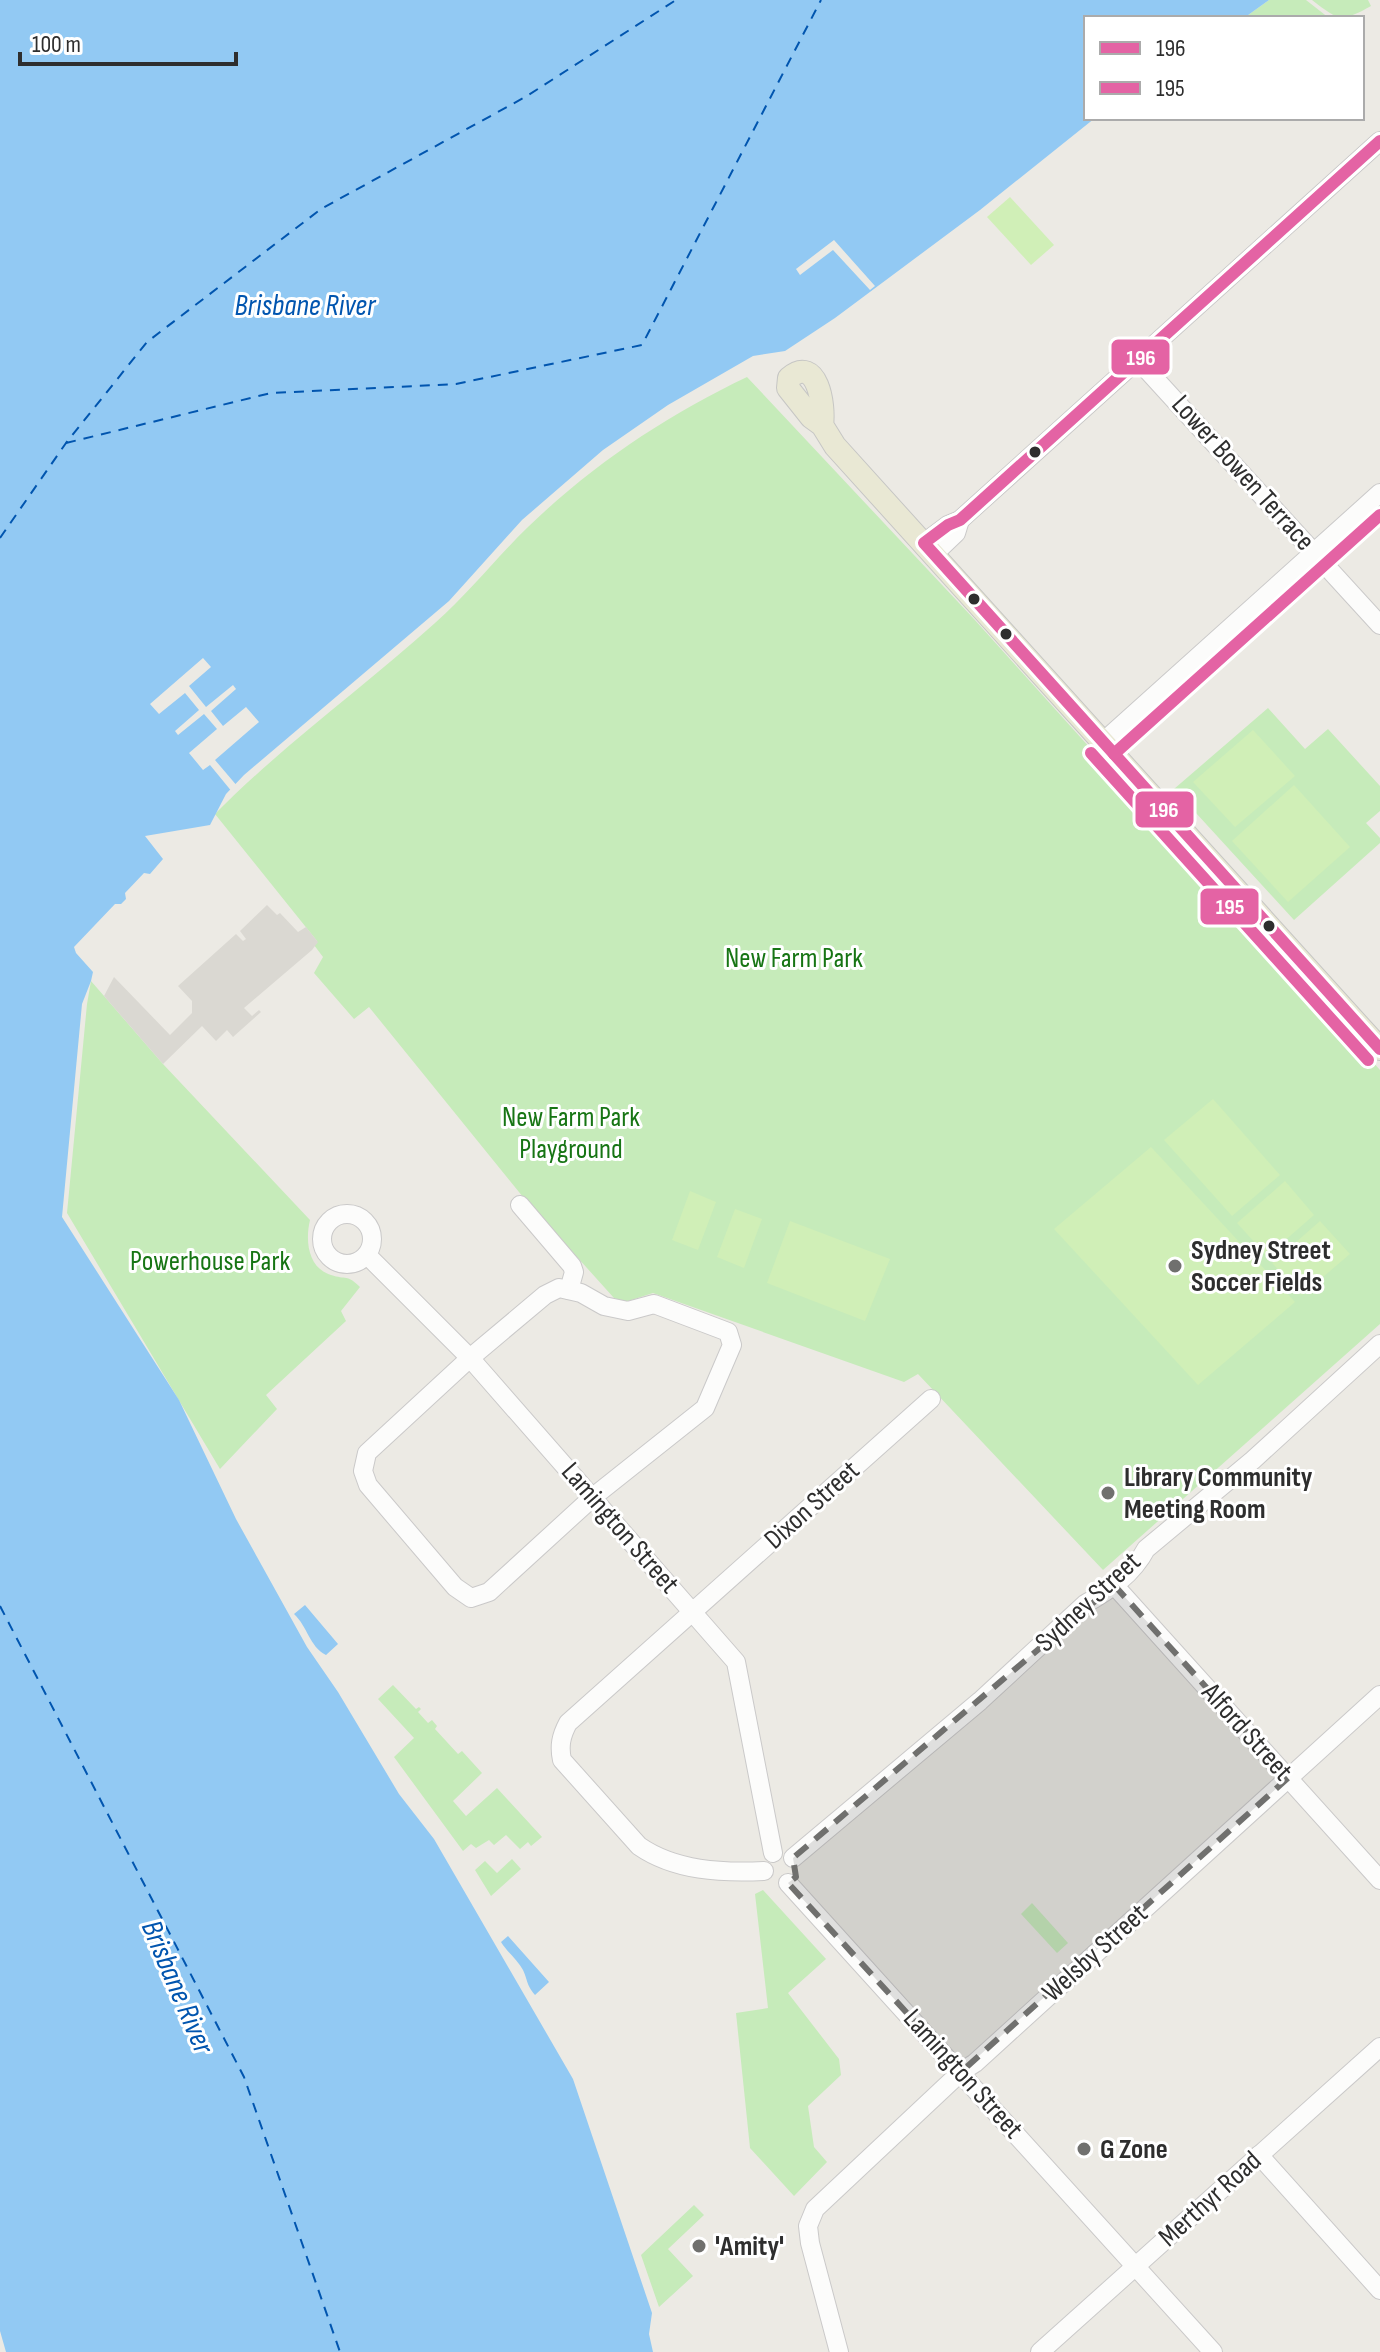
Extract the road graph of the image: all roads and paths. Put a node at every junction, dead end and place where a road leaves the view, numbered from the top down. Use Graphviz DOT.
graph roads {
  1 [pos="1380,141"];
  2 [pos="1137,359"];
  3 [pos="822,425"];
  4 [pos="1380,493"];
  5 [pos="929,548"];
  6 [pos="1314,552"];
  7 [pos="1380,625"];
  8 [pos="1103,742"];
  9 [pos="1380,1049"];
  10 [pos="520,1205"];
  11 [pos="367,1255"];
  12 [pos="569,1290"];
  13 [pos="1380,1344"];
  14 [pos="470,1358"];
  15 [pos="931,1399"];
  16 [pos="593,1497"];
  17 [pos="1114,1585"];
  18 [pos="693,1610"];
  19 [pos="1380,1695"];
  20 [pos="1288,1778"];
  21 [pos="773,1853"];
  22 [pos="793,1858"];
  23 [pos="764,1871"];
  24 [pos="1380,1880"];
  25 [pos="788,1883"];
  26 [pos="1380,2047"];
  27 [pos="961,2072"];
  28 [pos="1259,2155"];
  29 [pos="1136,2266"];
  30 [pos="1380,2290"];
  31 [pos="839,2352"];
  32 [pos="1040,2352"];
  33 [pos="1213,2352"];
  1 -- 2 [label="street"];
  2 -- 5 [label="street"];
  2 -- 6 [label="street, Lower Bowen Terrace"];
  3 -- 5 [label="main road"];
  4 -- 6 [label="street"];
  5 -- 8 [label="main road"];
  6 -- 7 [label="street, Lower Bowen Terrace"];
  6 -- 8 [label="street"];
  8 -- 9 [label="main road"];
  10 -- 12 [label="street"];
  11 -- 14 [label="street, Lamington Street"];
  12 -- 14 [label="street"];
  12 -- 16 [label="street"];
  13 -- 17 [label="street, Sydney Street"];
  14 -- 16 [label="street, Lamington Street"];
  14 -- 16 [label="street"];
  15 -- 18 [label="street, Dixon Street"];
  16 -- 18 [label="street, Lamington Street"];
  17 -- 20 [label="street, Alford Street"];
  17 -- 22 [label="street, Sydney Street"];
  18 -- 21 [label="street, Lamington Street"];
  18 -- 23 [label="street, Dixon Street"];
  19 -- 20 [label="street, Welsby Street"];
  20 -- 24 [label="street, Alford Street"];
  20 -- 27 [label="street, Welsby Street"];
  21 -- 22 [label="street"];
  21 -- 23 [label="street"];
  22 -- 25 [label="street"];
  23 -- 25 [label="street"];
  25 -- 27 [label="street, Lamington Street"];
  26 -- 28 [label="street, Merthyr Road"];
  27 -- 29 [label="street, Lamington Street"];
  27 -- 31 [label="street, Welsby Street"];
  28 -- 29 [label="street, Merthyr Road"];
  28 -- 30 [label="street"];
  29 -- 32 [label="street, Merthyr Road"];
  29 -- 33 [label="street, Lamington Street"];
}
